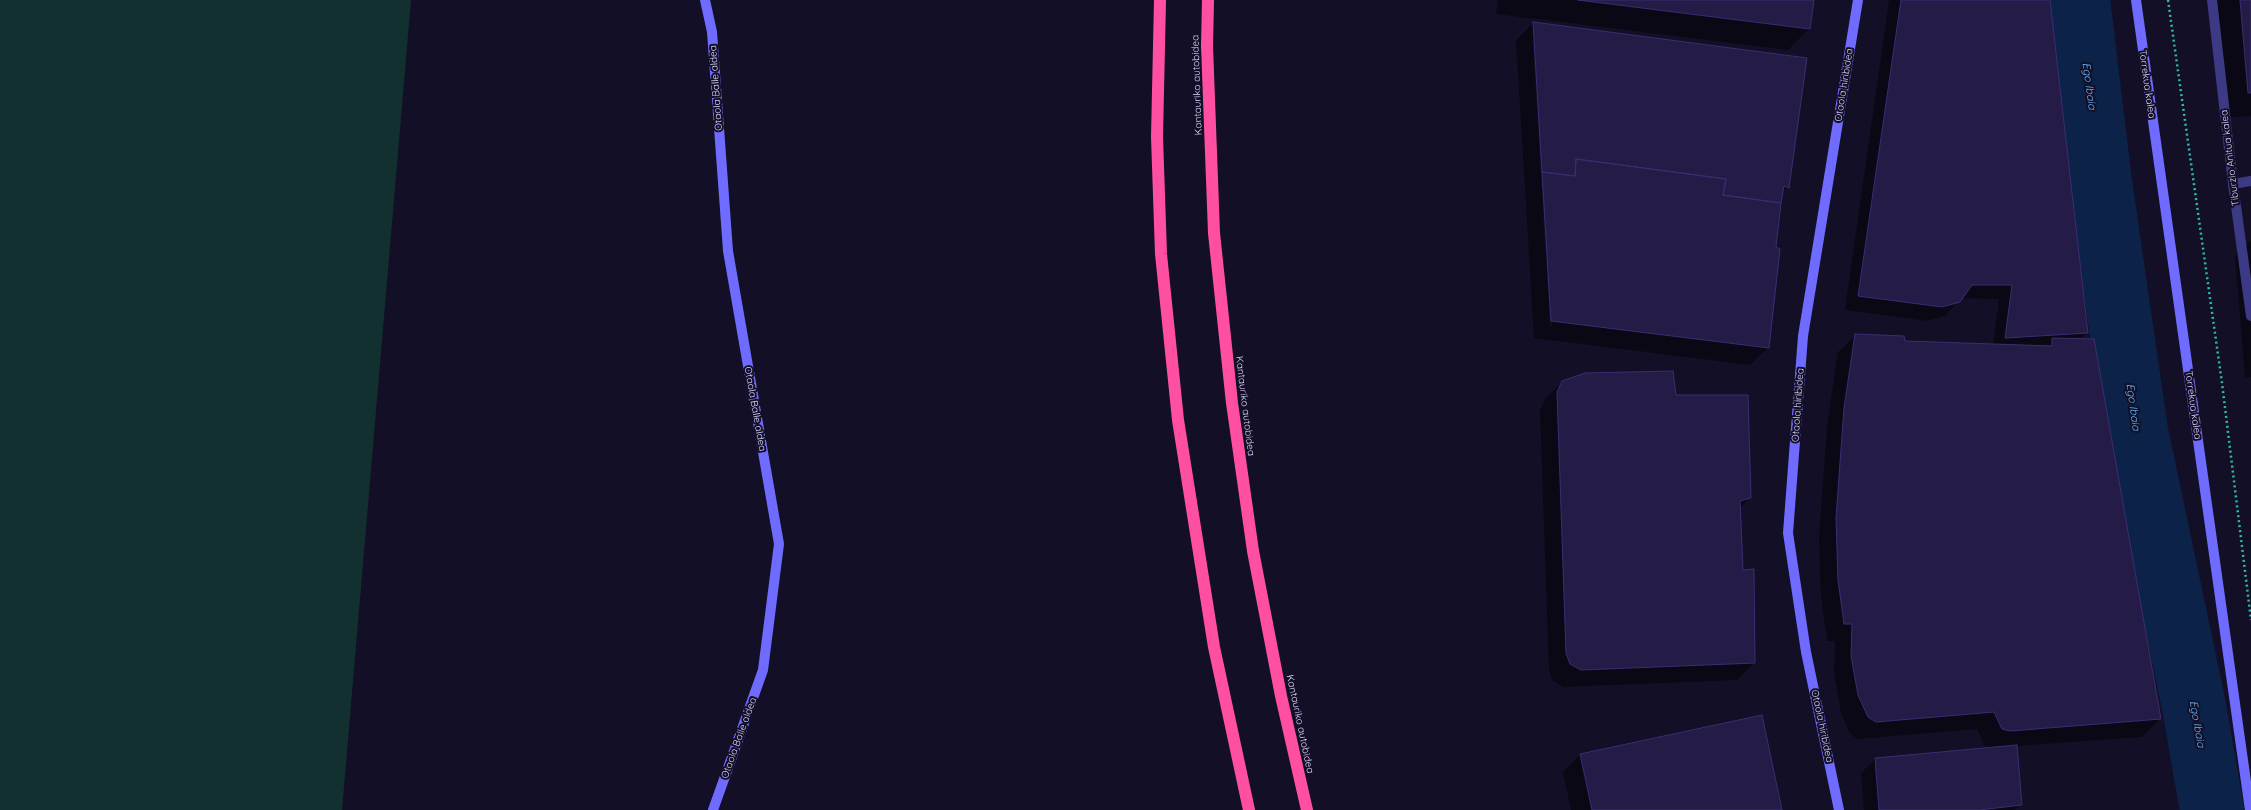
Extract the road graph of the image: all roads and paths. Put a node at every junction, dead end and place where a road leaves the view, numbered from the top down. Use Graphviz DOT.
graph roads {
  1 [pos="705,0"];
  2 [pos="1160,0"];
  3 [pos="1208,0"];
  4 [pos="1858,0"];
  5 [pos="2136,0"];
  6 [pos="2168,0"];
  7 [pos="2212,0"];
  8 [pos="2251,181"];
  9 [pos="2232,184"];
  10 [pos="2251,316"];
  11 [pos="2251,620"];
  12 [pos="713,810"];
  13 [pos="1249,810"];
  14 [pos="1307,810"];
  15 [pos="1839,810"];
  16 [pos="2250,810"];
  1 -- 12 [label="street, Otaola Balle aldea"];
  2 -- 13 [label="highway"];
  3 -- 14 [label="highway, Kantauriko autobidea"];
  4 -- 15 [label="street, Otaola hiribidea"];
  5 -- 16 [label="street, Torrekua kalea"];
  6 -- 11 [label="path"];
  7 -- 9 [label="street, Tiburzio Anitua kalea"];
  8 -- 9 [label="street"];
  9 -- 10 [label="street, Tiburzio Anitua kalea"];
}
